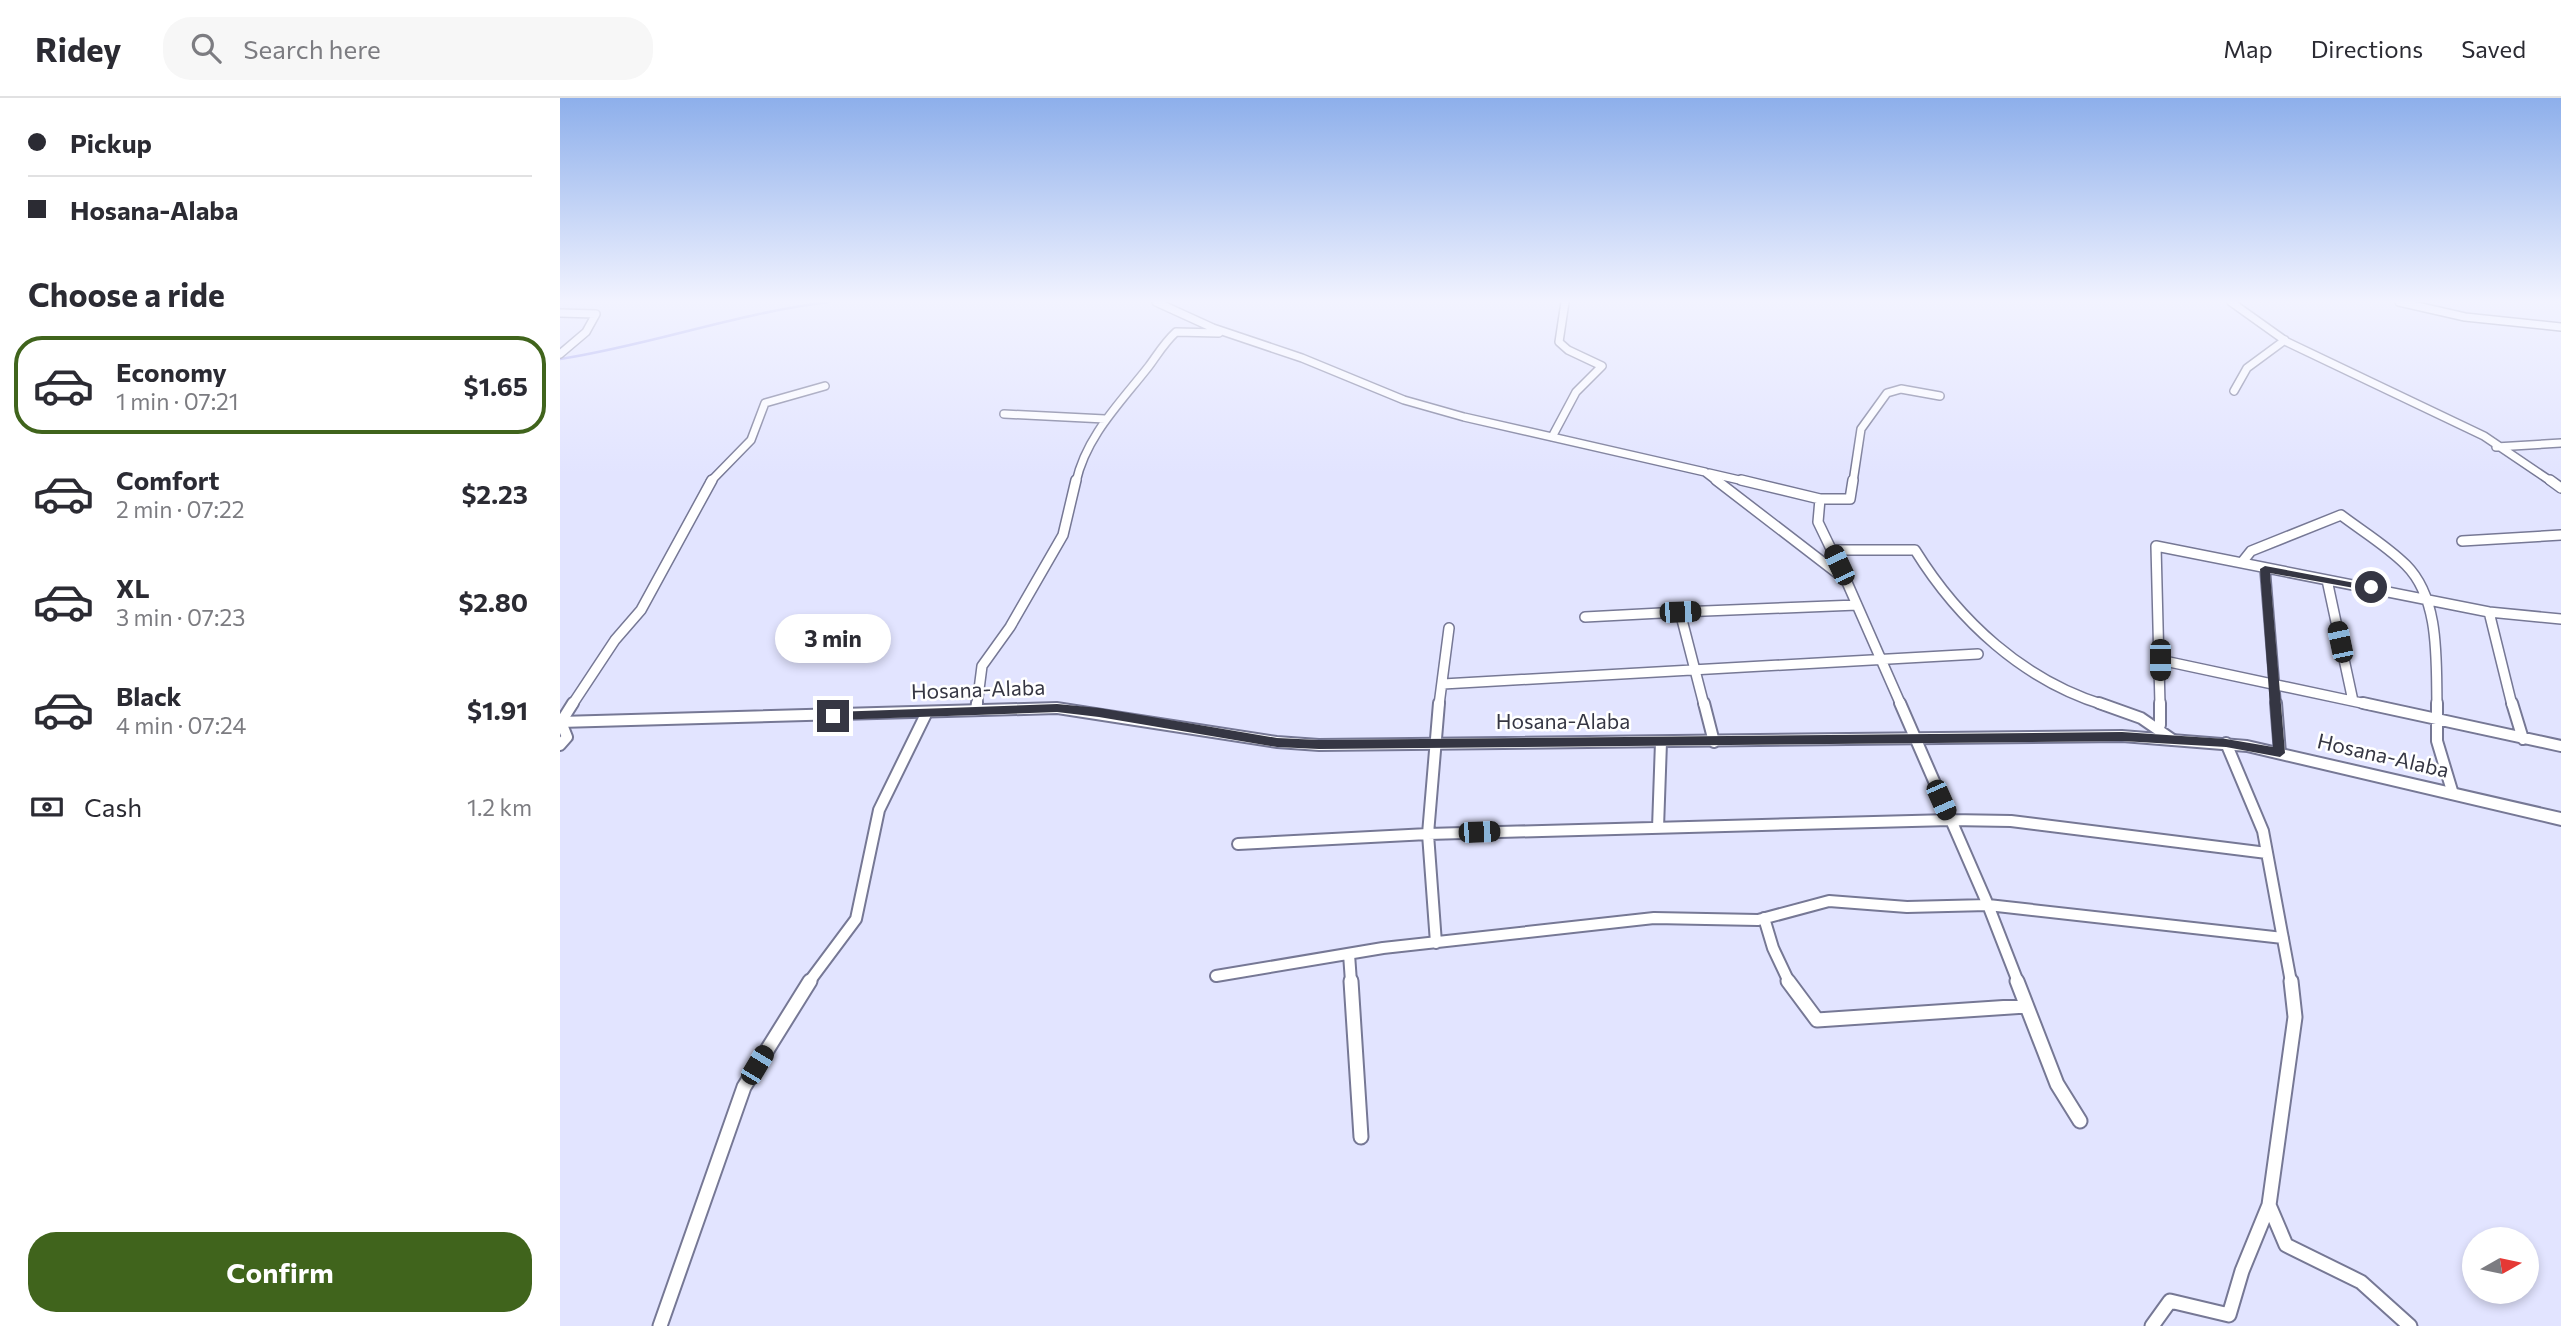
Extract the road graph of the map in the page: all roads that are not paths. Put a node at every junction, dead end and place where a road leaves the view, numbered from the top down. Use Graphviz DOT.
graph roads {
  1 [pos="1154,359"];
  2 [pos="1305,359"];
  3 [pos="1588,359"];
  4 [pos="2256,359"];
  5 [pos="2325,359"];
  6 [pos="825,386"];
  7 [pos="2234,391"];
  8 [pos="1940,396"];
  9 [pos="1004,414"];
  10 [pos="1105,419"];
  11 [pos="1552,437"];
  12 [pos="2561,443"];
  13 [pos="2496,447"];
  14 [pos="1705,472"];
  15 [pos="2561,488"];
  16 [pos="1820,499"];
  17 [pos="2561,535"];
  18 [pos="2462,541"];
  19 [pos="1832,550"];
  20 [pos="2243,561"];
  21 [pos="2265,569"];
  22 [pos="1846,580"];
  23 [pos="2327,580"];
  24 [pos="2428,600"];
  25 [pos="1857,605"];
  26 [pos="1680,612"];
  27 [pos="2489,612"];
  28 [pos="1585,617"];
  29 [pos="2561,619"];
  30 [pos="1449,628"];
  31 [pos="1978,654"];
  32 [pos="2160,660"];
  33 [pos="1882,662"];
  34 [pos="1695,671"];
  35 [pos="1443,684"];
  36 [pos="2275,685"];
  37 [pos="2353,701"];
  38 [pos="976,710"];
  39 [pos="927,712"];
  40 [pos="2437,717"];
  41 [pos="561,722"];
  42 [pos="2160,724"];
  43 [pos="2523,739"];
  44 [pos="2173,740"];
  45 [pos="1915,741"];
  46 [pos="1661,742"];
  47 [pos="1714,742"];
  48 [pos="2226,743"];
  49 [pos="1434,744"];
  50 [pos="560,745"];
  51 [pos="2561,746"];
  52 [pos="2280,753"];
  53 [pos="2454,794"];
  54 [pos="2561,819"];
  55 [pos="1950,820"];
  56 [pos="1658,828"];
  57 [pos="1428,834"];
  58 [pos="1238,844"];
  59 [pos="2267,853"];
  60 [pos="1988,905"];
  61 [pos="1764,918"];
  62 [pos="2283,938"];
  63 [pos="1436,943"];
  64 [pos="1349,954"];
  65 [pos="1216,976"];
  66 [pos="2026,1006"];
  67 [pos="2080,1121"];
  68 [pos="1361,1137"];
  69 [pos="2269,1205"];
  70 [pos="660,1326"];
  71 [pos="2152,1326"];
  72 [pos="2410,1326"];
  1 -- 10 [label="street"];
  2 -- 11 [label="street"];
  3 -- 11 [label="street"];
  4 -- 7 [label="street"];
  5 -- 13 [label="street"];
  6 -- 41 [label="street"];
  8 -- 16 [label="street"];
  9 -- 10 [label="street"];
  10 -- 38 [label="street"];
  11 -- 14 [label="street"];
  12 -- 13 [label="street"];
  13 -- 15 [label="street"];
  14 -- 16 [label="street"];
  14 -- 22 [label="street"];
  16 -- 19 [label="street"];
  17 -- 18 [label="street"];
  19 -- 22 [label="street"];
  19 -- 42 [label="street"];
  20 -- 21 [label="street"];
  20 -- 24 [label="street"];
  20 -- 32 [label="street"];
  21 -- 23 [label="street"];
  21 -- 36 [label="street"];
  22 -- 25 [label="street"];
  23 -- 24 [label="street"];
  23 -- 37 [label="street"];
  24 -- 27 [label="street"];
  24 -- 40 [label="street"];
  25 -- 26 [label="street"];
  25 -- 33 [label="street"];
  26 -- 28 [label="street"];
  26 -- 34 [label="street"];
  27 -- 29 [label="street"];
  27 -- 43 [label="street"];
  30 -- 35 [label="street"];
  31 -- 33 [label="street"];
  32 -- 36 [label="street"];
  32 -- 42 [label="street"];
  33 -- 34 [label="street"];
  33 -- 45 [label="street"];
  34 -- 35 [label="street"];
  34 -- 47 [label="street"];
  35 -- 49 [label="street"];
  36 -- 37 [label="street"];
  36 -- 52 [label="street"];
  37 -- 40 [label="street"];
  38 -- 39 [label="main road, Hosana-Alaba"];
  38 -- 49 [label="main road, Hosana-Alaba"];
  39 -- 41 [label="main road, Hosana-Alaba"];
  39 -- 70 [label="street"];
  40 -- 43 [label="street"];
  40 -- 53 [label="street"];
  41 -- 50 [label="street"];
  42 -- 44 [label="street"];
  43 -- 51 [label="street"];
  44 -- 45 [label="main road, Hosana-Alaba"];
  44 -- 48 [label="main road, Hosana-Alaba"];
  45 -- 47 [label="main road, Hosana-Alaba"];
  45 -- 55 [label="street"];
  46 -- 47 [label="main road, Hosana-Alaba"];
  46 -- 49 [label="main road, Hosana-Alaba"];
  46 -- 56 [label="street"];
  48 -- 52 [label="main road, Hosana-Alaba"];
  48 -- 59 [label="street"];
  49 -- 57 [label="street"];
  52 -- 53 [label="main road, Hosana-Alaba"];
  53 -- 54 [label="main road, Hosana-Alaba"];
  55 -- 56 [label="street"];
  55 -- 59 [label="street"];
  55 -- 60 [label="street"];
  56 -- 57 [label="street"];
  57 -- 58 [label="street"];
  57 -- 63 [label="street"];
  59 -- 62 [label="street"];
  60 -- 61 [label="street"];
  60 -- 62 [label="street"];
  60 -- 66 [label="street"];
  61 -- 63 [label="street"];
  61 -- 66 [label="street"];
  62 -- 69 [label="street"];
  63 -- 64 [label="street"];
  64 -- 65 [label="street"];
  64 -- 68 [label="street"];
  66 -- 67 [label="street"];
  69 -- 71 [label="street"];
  69 -- 72 [label="street"];
}
